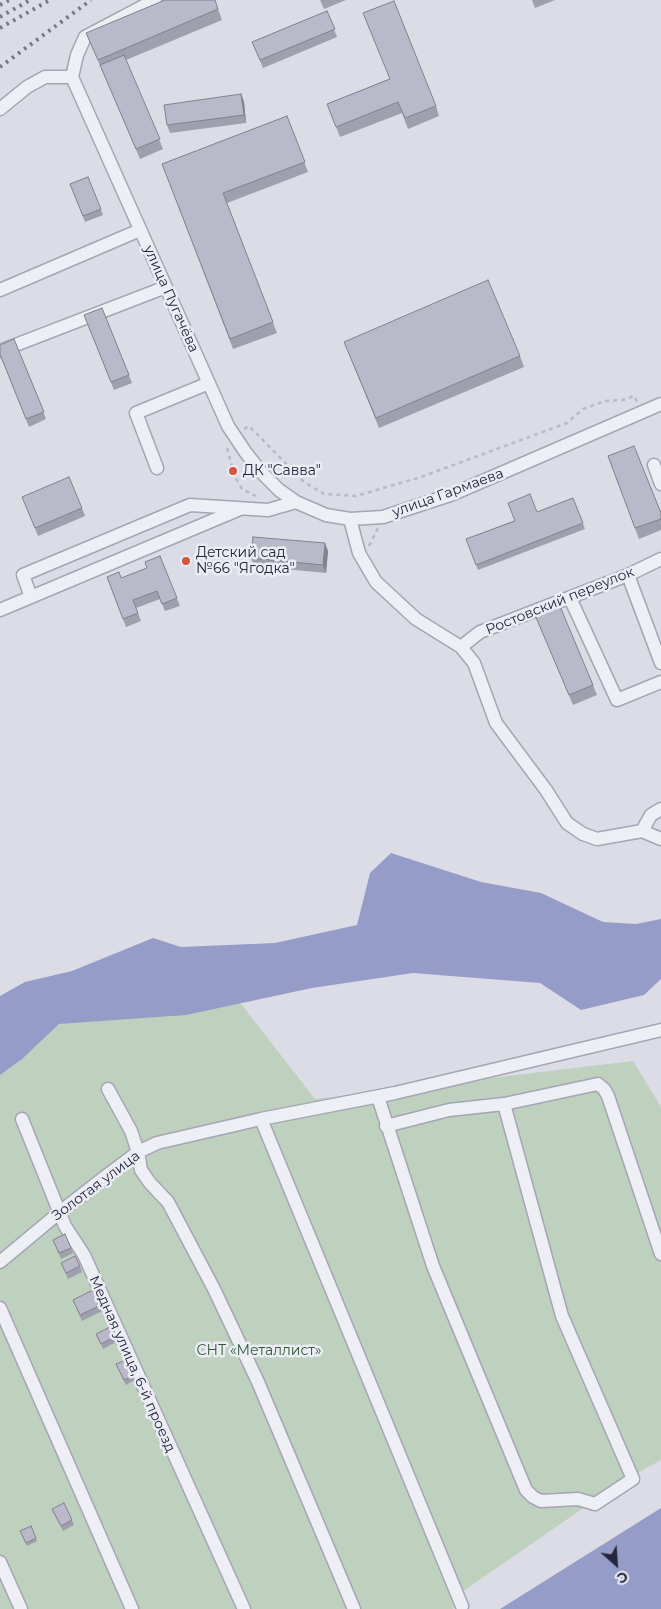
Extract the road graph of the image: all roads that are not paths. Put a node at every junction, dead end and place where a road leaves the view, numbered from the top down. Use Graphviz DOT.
graph roads {
  1 [pos="155,0"];
  2 [pos="72,77"];
  3 [pos="0,109"];
  4 [pos="140,230"];
  5 [pos="166,287"];
  6 [pos="0,290"];
  7 [pos="0,351"];
  8 [pos="209,382"];
  9 [pos="661,404"];
  10 [pos="654,465"];
  11 [pos="157,468"];
  12 [pos="661,484"];
  13 [pos="296,502"];
  14 [pos="242,508"];
  15 [pos="350,519"];
  16 [pos="661,559"];
  17 [pos="628,574"];
  18 [pos="31,597"];
  19 [pos="570,598"];
  20 [pos="0,610"];
  21 [pos="461,647"];
  22 [pos="661,663"];
  23 [pos="661,682"];
  24 [pos="661,810"];
  25 [pos="642,831"];
  26 [pos="661,839"];
  27 [pos="661,1030"];
  28 [pos="108,1089"];
  29 [pos="378,1097"];
  30 [pos="504,1104"];
  31 [pos="22,1118"];
  32 [pos="261,1118"];
  33 [pos="386,1126"];
  34 [pos="138,1152"];
  35 [pos="60,1212"];
  36 [pos="661,1254"];
  37 [pos="0,1262"];
  38 [pos="0,1308"];
  39 [pos="0,1562"];
  40 [pos="462,1606"];
  41 [pos="21,1609"];
  42 [pos="132,1609"];
  43 [pos="244,1609"];
  44 [pos="354,1609"];
  1 -- 2 [label="street"];
  2 -- 3 [label="street"];
  2 -- 4 [label="street, улица Пугачёва"];
  4 -- 5 [label="street, улица Пугачёва"];
  4 -- 6 [label="street"];
  5 -- 7 [label="street"];
  5 -- 8 [label="street, улица Пугачёва"];
  8 -- 11 [label="street"];
  8 -- 13 [label="street, улица Пугачёва"];
  9 -- 15 [label="street, улица Гармаева"];
  10 -- 12 [label="street"];
  13 -- 14 [label="street"];
  13 -- 15 [label="street, улица Гармаева"];
  14 -- 18 [label="street"];
  14 -- 18 [label="street"];
  15 -- 21 [label="street"];
  16 -- 17 [label="street, Ростовский переулок"];
  17 -- 19 [label="street, Ростовский переулок"];
  17 -- 22 [label="street"];
  18 -- 20 [label="street"];
  19 -- 21 [label="street, Ростовский переулок"];
  19 -- 23 [label="street"];
  21 -- 25 [label="street"];
  24 -- 25 [label="street"];
  25 -- 26 [label="street"];
  27 -- 29 [label="street, Золотая улица"];
  28 -- 34 [label="street"];
  29 -- 32 [label="street, Золотая улица"];
  29 -- 33 [label="street"];
  30 -- 33 [label="street"];
  30 -- 33 [label="street"];
  30 -- 36 [label="street"];
  31 -- 35 [label="street, Медная улица, 6-й проезд"];
  32 -- 34 [label="street, Золотая улица"];
  32 -- 40 [label="street"];
  34 -- 35 [label="street, Золотая улица"];
  34 -- 44 [label="street"];
  35 -- 37 [label="street, Золотая улица"];
  35 -- 43 [label="street, Медная улица, 6-й проезд"];
  38 -- 42 [label="street"];
  39 -- 41 [label="street"];
}
